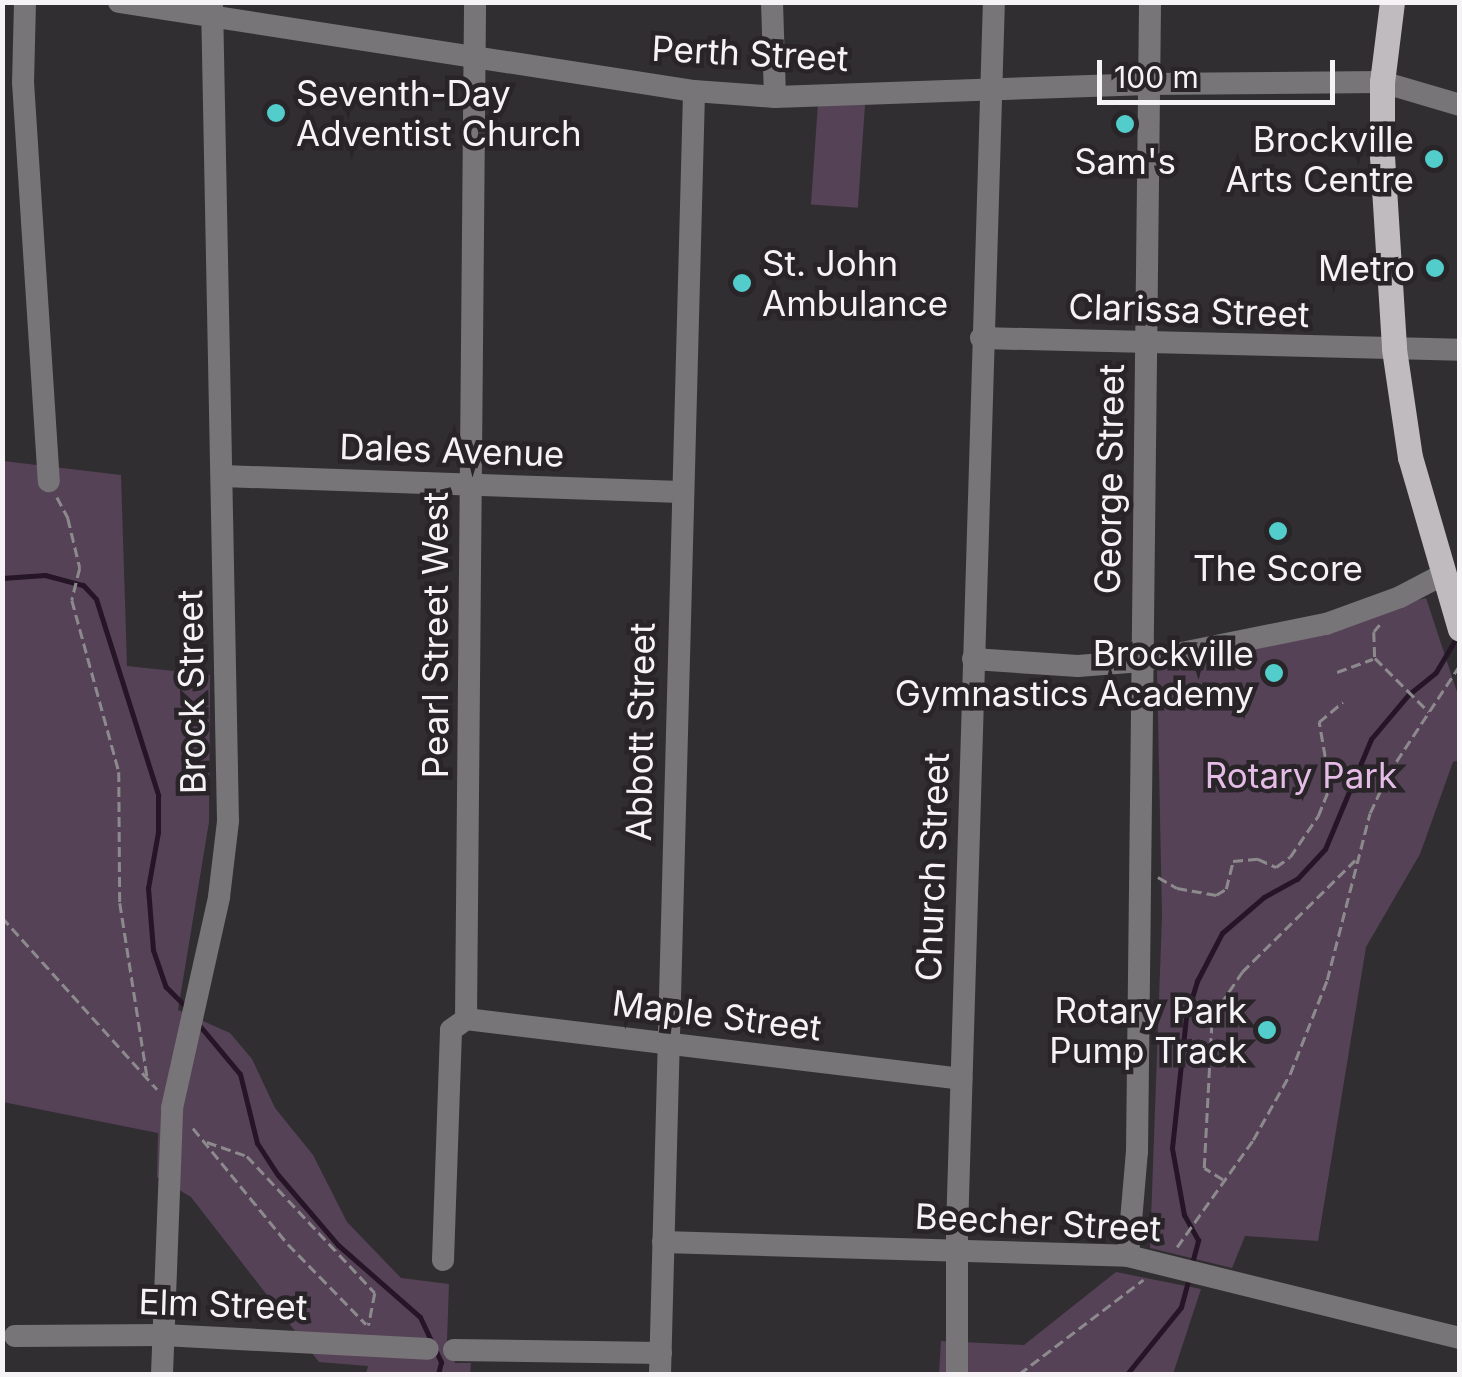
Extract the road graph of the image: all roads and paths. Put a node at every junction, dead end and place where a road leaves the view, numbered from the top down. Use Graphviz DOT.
graph roads {
  1 [pos="26,2"];
  2 [pos="120,2"];
  3 [pos="475,2"];
  4 [pos="772,2"];
  5 [pos="994,2"];
  6 [pos="1150,2"];
  7 [pos="1392,2"];
  8 [pos="212,9"];
  9 [pos="476,58"];
  10 [pos="1382,82"];
  11 [pos="1149,84"];
  12 [pos="694,92"];
  13 [pos="991,92"];
  14 [pos="775,97"];
  15 [pos="1460,105"];
  16 [pos="981,338"];
  17 [pos="1145,344"];
  18 [pos="1394,349"];
  19 [pos="1460,350"];
  20 [pos="222,476"];
  21 [pos="49,480"];
  22 [pos="472,484"];
  23 [pos="681,492"];
  24 [pos="1444,574"];
  25 [pos="1400,597"];
  26 [pos="1456,618"];
  27 [pos="1374,658"];
  28 [pos="973,659"];
  29 [pos="1142,660"];
  30 [pos="1460,666"];
  31 [pos="1337,672"];
  32 [pos="1344,702"];
  33 [pos="1430,713"];
  34 [pos="1356,858"];
  35 [pos="1140,865"];
  36 [pos="2,917"];
  37 [pos="466,1020"];
  38 [pos="668,1044"];
  39 [pos="147,1077"];
  40 [pos="961,1079"];
  41 [pos="172,1108"];
  42 [pos="204,1140"];
  43 [pos="1225,1181"];
  44 [pos="663,1242"];
  45 [pos="957,1250"];
  46 [pos="1128,1256"];
  47 [pos="1173,1257"];
  48 [pos="444,1260"];
  49 [pos="164,1335"];
  50 [pos="15,1336"];
  51 [pos="1460,1338"];
  52 [pos="428,1349"];
  53 [pos="454,1350"];
  54 [pos="661,1364"];
  55 [pos="162,1374"];
  56 [pos="957,1374"];
  57 [pos="1019,1374"];
  1 -- 21 [label="street"];
  2 -- 8 [label="street, Perth Street"];
  3 -- 9 [label="street, Pearl Street West"];
  4 -- 14 [label="street"];
  5 -- 13 [label="street, Church Street"];
  6 -- 11 [label="street, George Street"];
  7 -- 10 [label="main road"];
  8 -- 9 [label="street, Perth Street"];
  8 -- 20 [label="street, Brock Street"];
  9 -- 12 [label="street, Perth Street"];
  9 -- 22 [label="street, Pearl Street West"];
  10 -- 11 [label="street, Perth Street"];
  10 -- 15 [label="street, Perth Street"];
  10 -- 18 [label="main road"];
  11 -- 13 [label="street, Perth Street"];
  11 -- 17 [label="street, George Street"];
  12 -- 14 [label="street, Perth Street"];
  12 -- 23 [label="street, Abbott Street"];
  13 -- 14 [label="street, Perth Street"];
  13 -- 16 [label="street, Church Street"];
  16 -- 17 [label="street, Clarissa Street"];
  16 -- 28 [label="street, Church Street"];
  17 -- 18 [label="street, Clarissa Street"];
  17 -- 29 [label="street, George Street"];
  18 -- 19 [label="street, Clarissa Street"];
  18 -- 24 [label="main road"];
  20 -- 22 [label="street, Dales Avenue"];
  20 -- 41 [label="street, Brock Street"];
  21 -- 39 [label="path"];
  22 -- 23 [label="street, Dales Avenue"];
  22 -- 37 [label="street, Pearl Street West"];
  23 -- 38 [label="street, Abbott Street"];
  24 -- 25 [label="street"];
  24 -- 26 [label="main road"];
  25 -- 27 [label="path"];
  25 -- 29 [label="street"];
  27 -- 31 [label="path"];
  27 -- 33 [label="path"];
  28 -- 29 [label="street"];
  28 -- 40 [label="street, Church Street"];
  29 -- 35 [label="street, George Street"];
  30 -- 33 [label="path"];
  32 -- 35 [label="path"];
  33 -- 34 [label="path"];
  34 -- 43 [label="path"];
  34 -- 43 [label="path"];
  35 -- 46 [label="street, George Street"];
  36 -- 39 [label="path"];
  37 -- 38 [label="street, Maple Street"];
  37 -- 48 [label="street, Pearl Street West"];
  38 -- 40 [label="street, Maple Street"];
  38 -- 44 [label="street, Abbott Street"];
  39 -- 41 [label="path"];
  40 -- 45 [label="street, Church Street"];
  41 -- 42 [label="path"];
  41 -- 49 [label="street, Brock Street"];
  42 -- 42 [label="path"];
  43 -- 47 [label="path"];
  44 -- 45 [label="street, Beecher Street"];
  44 -- 54 [label="street, Abbott Street"];
  45 -- 46 [label="street, Beecher Street"];
  45 -- 56 [label="street, Church Street"];
  46 -- 47 [label="street, Beecher Street"];
  47 -- 51 [label="street, Beecher Street"];
  47 -- 57 [label="path"];
  49 -- 50 [label="street, Elm Street"];
  49 -- 52 [label="street, Elm Street"];
  49 -- 55 [label="street, Brock Street"];
  53 -- 54 [label="street"];
}
